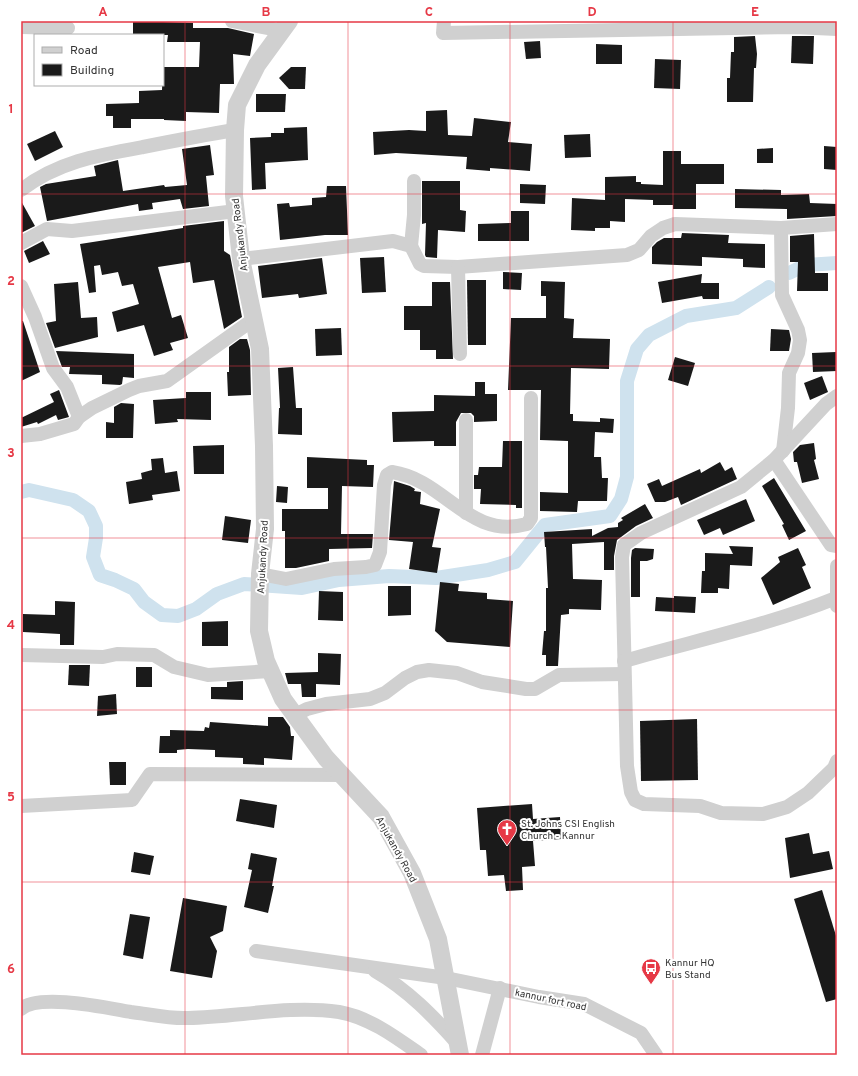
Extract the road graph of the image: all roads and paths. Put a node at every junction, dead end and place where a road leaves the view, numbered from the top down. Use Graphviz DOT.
graph roads {
  1 [pos="232,21"];
  2 [pos="444,21"];
  3 [pos="286,26"];
  4 [pos="21,27"];
  5 [pos="68,28"];
  6 [pos="837,29"];
  7 [pos="235,130"];
  8 [pos="414,181"];
  9 [pos="21,190"];
  10 [pos="236,211"];
  11 [pos="837,224"];
  12 [pos="782,228"];
  13 [pos="21,243"];
  14 [pos="411,246"];
  15 [pos="241,259"];
  16 [pos="458,267"];
  17 [pos="21,286"];
  18 [pos="254,320"];
  19 [pos="460,354"];
  20 [pos="837,396"];
  21 [pos="531,398"];
  22 [pos="79,417"];
  23 [pos="466,420"];
  24 [pos="21,436"];
  25 [pos="778,456"];
  26 [pos="466,513"];
  27 [pos="837,546"];
  28 [pos="837,566"];
  29 [pos="260,574"];
  30 [pos="836,602"];
  31 [pos="21,655"];
  32 [pos="624,667"];
  33 [pos="270,671"];
  34 [pos="295,715"];
  35 [pos="837,761"];
  36 [pos="342,775"];
  37 [pos="21,806"];
  38 [pos="256,951"];
  39 [pos="368,967"];
  40 [pos="446,978"];
  41 [pos="500,988"];
  42 [pos="21,1009"];
  43 [pos="459,1049"];
  44 [pos="421,1055"];
  45 [pos="482,1055"];
  46 [pos="656,1055"];
  1 -- 3 [label="street"];
  2 -- 6 [label="street"];
  3 -- 7 [label="street, Anjukandy Road"];
  4 -- 5 [label="street"];
  7 -- 9 [label="street"];
  7 -- 10 [label="street, Anjukandy Road"];
  8 -- 14 [label="street"];
  10 -- 13 [label="street"];
  10 -- 15 [label="street, Anjukandy Road"];
  11 -- 12 [label="street"];
  12 -- 16 [label="street"];
  12 -- 25 [label="street"];
  14 -- 15 [label="street"];
  14 -- 16 [label="street"];
  15 -- 18 [label="street, Anjukandy Road"];
  16 -- 19 [label="street"];
  17 -- 22 [label="street"];
  18 -- 22 [label="street"];
  18 -- 29 [label="street, Anjukandy Road"];
  20 -- 25 [label="street"];
  21 -- 26 [label="street"];
  22 -- 24 [label="street"];
  23 -- 26 [label="street"];
  25 -- 27 [label="street"];
  25 -- 32 [label="street"];
  26 -- 29 [label="street"];
  28 -- 30 [label="street"];
  29 -- 33 [label="street, Anjukandy Road"];
  30 -- 32 [label="street"];
  31 -- 33 [label="street"];
  32 -- 34 [label="street"];
  32 -- 35 [label="street"];
  33 -- 34 [label="street, Anjukandy Road"];
  34 -- 36 [label="street, Anjukandy Road"];
  36 -- 37 [label="street"];
  36 -- 40 [label="street, Anjukandy Road"];
  38 -- 39 [label="street, kannur fort road"];
  39 -- 40 [label="street, kannur fort road"];
  39 -- 43 [label="street"];
  40 -- 41 [label="street, kannur fort road"];
  40 -- 43 [label="street, Anjukandy Road"];
  41 -- 45 [label="street"];
  41 -- 46 [label="street, kannur fort road"];
  42 -- 44 [label="street"];
}
